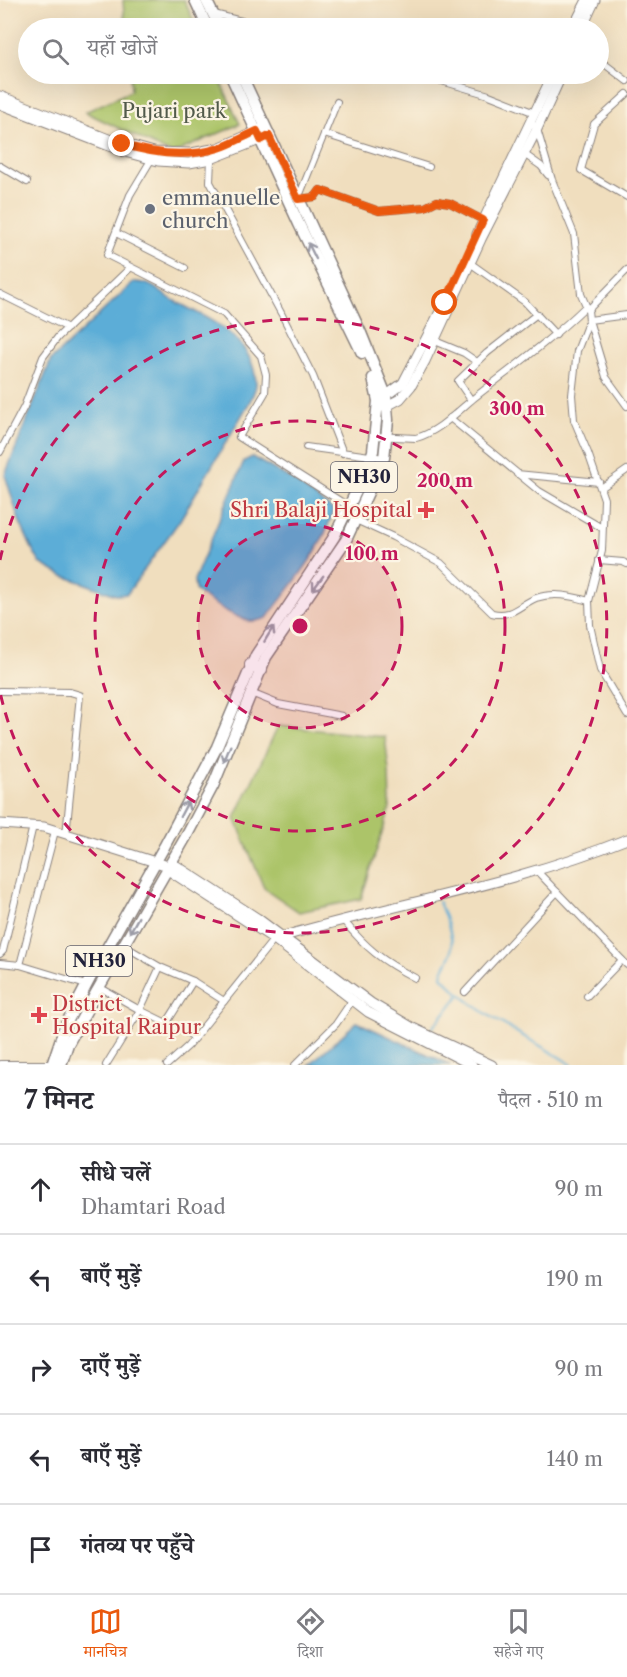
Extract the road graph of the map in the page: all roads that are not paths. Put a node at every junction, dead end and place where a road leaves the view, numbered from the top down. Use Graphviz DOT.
graph roads {
  1 [pos="195,0"];
  2 [pos="206,0"];
  3 [pos="587,0"];
  4 [pos="595,0"];
  5 [pos="213,14"];
  6 [pos="203,18"];
  7 [pos="215,18"];
  8 [pos="229,18"];
  9 [pos="578,18"];
  10 [pos="587,18"];
  11 [pos="609,67"];
  12 [pos="627,81"];
  13 [pos="236,84"];
  14 [pos="245,84"];
  15 [pos="452,84"];
  16 [pos="548,84"];
  17 [pos="557,84"];
  18 [pos="627,94"];
  19 [pos="0,96"];
  20 [pos="337,102"];
  21 [pos="0,104"];
  22 [pos="535,113"];
  23 [pos="534,126"];
  24 [pos="263,134"];
  25 [pos="324,134"];
  26 [pos="524,154"];
  27 [pos="211,159"];
  28 [pos="151,160"];
  29 [pos="0,166"];
  30 [pos="429,167"];
  31 [pos="552,180"];
  32 [pos="27,182"];
  33 [pos="627,197"];
  34 [pos="298,199"];
  35 [pos="483,220"];
  36 [pos="116,233"];
  37 [pos="470,263"];
  38 [pos="130,268"];
  39 [pos="186,268"];
  40 [pos="627,270"];
  41 [pos="0,294"];
  42 [pos="587,308"];
  43 [pos="537,314"];
  44 [pos="627,315"];
  45 [pos="589,320"];
  46 [pos="68,328"];
  47 [pos="556,335"];
  48 [pos="435,341"];
  49 [pos="477,362"];
  50 [pos="471,400"];
  51 [pos="382,401"];
  52 [pos="627,406"];
  53 [pos="450,418"];
  54 [pos="380,437"];
  55 [pos="306,447"];
  56 [pos="0,452"];
  57 [pos="344,453"];
  58 [pos="371,456"];
  59 [pos="384,458"];
  60 [pos="627,470"];
  61 [pos="516,474"];
  62 [pos="600,485"];
  63 [pos="349,507"];
  64 [pos="358,517"];
  65 [pos="602,528"];
  66 [pos="599,560"];
  67 [pos="627,564"];
  68 [pos="588,601"];
  69 [pos="256,667"];
  70 [pos="0,691"];
  71 [pos="251,693"];
  72 [pos="627,715"];
  73 [pos="342,716"];
  74 [pos="0,824"];
  75 [pos="33,826"];
  76 [pos="55,831"];
  77 [pos="66,835"];
  78 [pos="627,839"];
  79 [pos="156,861"];
  80 [pos="168,866"];
  81 [pos="536,870"];
  82 [pos="557,892"];
  83 [pos="343,920"];
  84 [pos="278,938"];
  85 [pos="122,945"];
  86 [pos="0,954"];
  87 [pos="624,962"];
  88 [pos="0,963"];
  89 [pos="20,964"];
  90 [pos="160,967"];
  91 [pos="415,978"];
  92 [pos="193,981"];
  93 [pos="86,985"];
  94 [pos="99,987"];
  95 [pos="465,992"];
  96 [pos="587,996"];
  97 [pos="355,997"];
  98 [pos="225,1001"];
  99 [pos="140,1010"];
  100 [pos="166,1024"];
  101 [pos="195,1037"];
  102 [pos="0,1064"];
  103 [pos="55,1065"];
  104 [pos="106,1065"];
  105 [pos="167,1065"];
  106 [pos="295,1065"];
  107 [pos="472,1065"];
  108 [pos="492,1065"];
  1 -- 6 [label="main road"];
  2 -- 5 [label="main road"];
  3 -- 9 [label="street"];
  4 -- 10 [label="street"];
  5 -- 7 [label="main road"];
  5 -- 8 [label="street"];
  11 -- 12 [label="street"];
  13 -- 24 [label="main road, NH30"];
  14 -- 24 [label="main road, NH30"];
  15 -- 22 [label="street"];
  16 -- 22 [label="street"];
  17 -- 23 [label="street"];
  18 -- 33 [label="street"];
  19 -- 24 [label="street"];
  20 -- 25 [label="street"];
  21 -- 28 [label="street"];
  22 -- 23 [label="street"];
  23 -- 26 [label="street"];
  23 -- 31 [label="street"];
  23 -- 35 [label="street"];
  24 -- 27 [label="street"];
  24 -- 34 [label="main road, NH30"];
  51 -- 24 [label="main road, NH30, one-way"];
  25 -- 30 [label="street"];
  25 -- 34 [label="street"];
  26 -- 31 [label="street"];
  26 -- 37 [label="street"];
  27 -- 28 [label="street"];
  27 -- 57 [label="street"];
  28 -- 36 [label="street"];
  29 -- 32 [label="street"];
  31 -- 42 [label="street"];
  34 -- 35 [label="street"];
  34 -- 51 [label="main road, NH30"];
  35 -- 51 [label="street"];
  36 -- 38 [label="street"];
  36 -- 39 [label="street"];
  37 -- 43 [label="street"];
  37 -- 48 [label="street"];
  38 -- 46 [label="street"];
  38 -- 63 [label="street"];
  40 -- 42 [label="street"];
  41 -- 46 [label="street"];
  42 -- 45 [label="street"];
  42 -- 47 [label="street"];
  43 -- 47 [label="street"];
  43 -- 49 [label="street"];
  44 -- 45 [label="street"];
  45 -- 52 [label="street"];
  45 -- 62 [label="street"];
  46 -- 56 [label="street"];
  47 -- 50 [label="street"];
  48 -- 49 [label="street"];
  48 -- 51 [label="street"];
  49 -- 50 [label="street"];
  50 -- 53 [label="street"];
  51 -- 54 [label="main road, NH30"];
  53 -- 54 [label="street"];
  53 -- 61 [label="street"];
  54 -- 58 [label="main road, NH30"];
  54 -- 59 [label="main road, NH30"];
  55 -- 57 [label="street"];
  57 -- 58 [label="street"];
  58 -- 59 [label="street"];
  58 -- 63 [label="main road, NH30"];
  59 -- 64 [label="main road, NH30"];
  60 -- 62 [label="street"];
  61 -- 62 [label="street"];
  61 -- 65 [label="street"];
  62 -- 65 [label="street"];
  63 -- 64 [label="street"];
  69 -- 63 [label="main road, NH30, one-way"];
  64 -- 68 [label="street"];
  64 -- 69 [label="main road, NH30, one-way"];
  65 -- 66 [label="street"];
  66 -- 67 [label="street"];
  66 -- 68 [label="street"];
  68 -- 72 [label="street"];
  69 -- 71 [label="main road, NH30"];
  79 -- 69 [label="main road, NH30, one-way"];
  70 -- 77 [label="street"];
  71 -- 73 [label="street"];
  71 -- 80 [label="main road, NH30, one-way"];
  74 -- 75 [label="street"];
  75 -- 76 [label="street"];
  75 -- 86 [label="street"];
  76 -- 77 [label="street"];
  76 -- 89 [label="street"];
  77 -- 79 [label="street"];
  78 -- 81 [label="street"];
  79 -- 80 [label="street"];
  79 -- 93 [label="main road, NH30"];
  80 -- 84 [label="street"];
  80 -- 85 [label="main road, NH30, one-way"];
  81 -- 82 [label="street"];
  81 -- 83 [label="street"];
  82 -- 87 [label="street"];
  82 -- 95 [label="street"];
  83 -- 84 [label="street"];
  83 -- 91 [label="street"];
  84 -- 97 [label="street"];
  84 -- 98 [label="street"];
  85 -- 90 [label="street"];
  85 -- 94 [label="main road, NH30"];
  87 -- 96 [label="street"];
  88 -- 89 [label="street"];
  89 -- 93 [label="street"];
  90 -- 92 [label="street"];
  90 -- 99 [label="street"];
  92 -- 98 [label="street"];
  92 -- 100 [label="street"];
  93 -- 103 [label="main road, NH30"];
  94 -- 99 [label="street"];
  94 -- 103 [label="main road, NH30"];
  97 -- 106 [label="street"];
  97 -- 107 [label="street"];
  97 -- 108 [label="street"];
  98 -- 101 [label="street"];
  99 -- 100 [label="street"];
  99 -- 104 [label="street"];
  100 -- 101 [label="street"];
  101 -- 105 [label="street"];
  102 -- 103 [label="street"];
}
